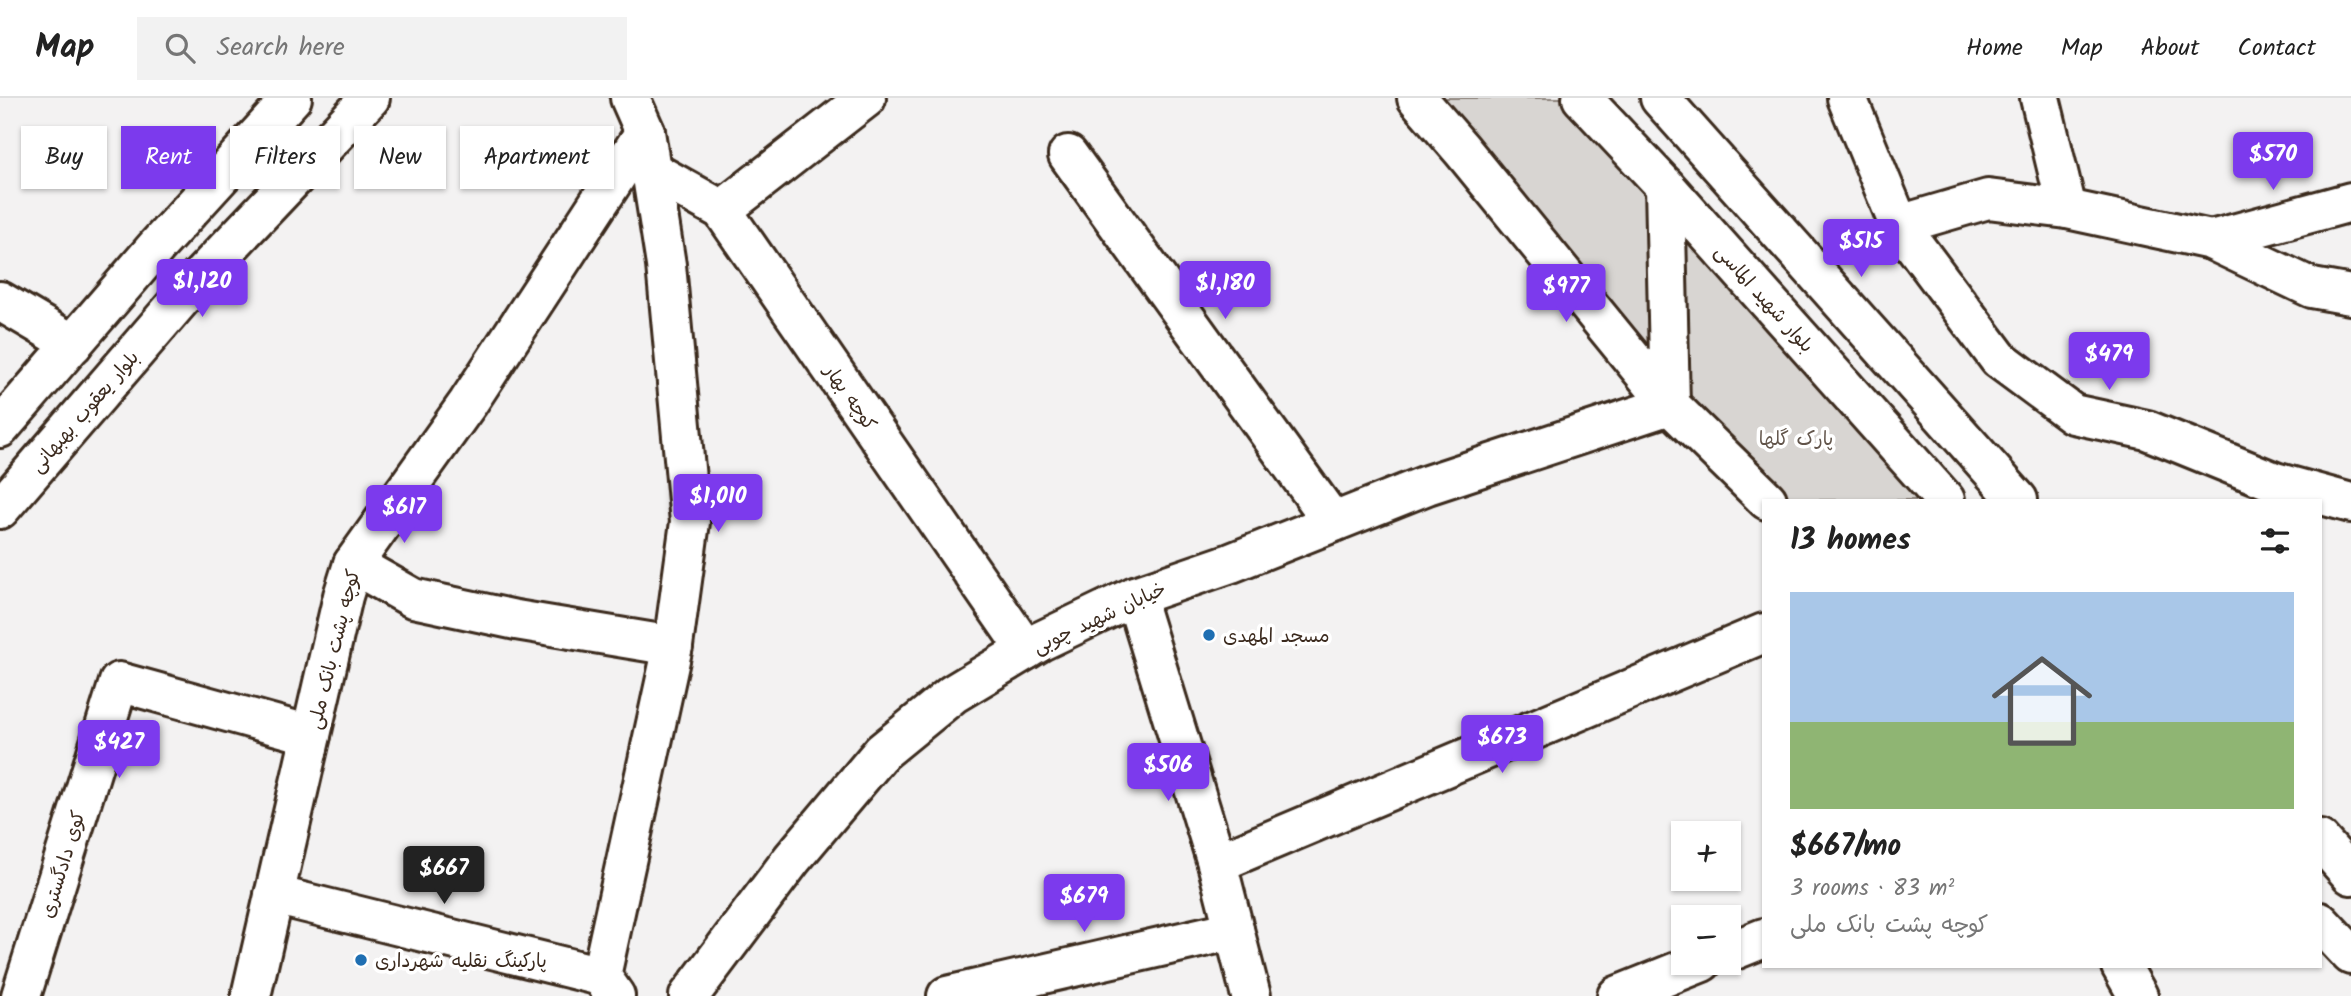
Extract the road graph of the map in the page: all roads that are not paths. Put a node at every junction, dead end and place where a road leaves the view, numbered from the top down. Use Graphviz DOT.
graph roads {
  1 [pos="292,98"];
  2 [pos="370,98"];
  3 [pos="630,98"];
  4 [pos="866,98"];
  5 [pos="1417,98"];
  6 [pos="1582,98"];
  7 [pos="1660,98"];
  8 [pos="1847,98"];
  9 [pos="2040,98"];
  10 [pos="645,132"];
  11 [pos="1068,155"];
  12 [pos="652,171"];
  13 [pos="1665,186"];
  14 [pos="2351,202"];
  15 [pos="2067,209"];
  16 [pos="722,210"];
  17 [pos="1899,225"];
  18 [pos="2211,240"];
  19 [pos="2351,295"];
  20 [pos="0,301"];
  21 [pos="73,344"];
  22 [pos="1670,405"];
  23 [pos="0,428"];
  24 [pos="1766,499"];
  25 [pos="1944,499"];
  26 [pos="2017,499"];
  27 [pos="2351,503"];
  28 [pos="0,509"];
  29 [pos="1333,522"];
  30 [pos="353,564"];
  31 [pos="1135,596"];
  32 [pos="1762,634"];
  33 [pos="673,646"];
  34 [pos="1026,650"];
  35 [pos="311,735"];
  36 [pos="2322,843"];
  37 [pos="1217,863"];
  38 [pos="2351,875"];
  39 [pos="274,895"];
  40 [pos="2322,924"];
  41 [pos="1234,930"];
  42 [pos="1762,939"];
  43 [pos="1741,947"];
  44 [pos="2351,955"];
  45 [pos="2122,968"];
  46 [pos="1671,974"];
  47 [pos="608,986"];
  48 [pos="21,996"];
  49 [pos="251,996"];
  50 [pos="689,996"];
  51 [pos="947,996"];
  52 [pos="1251,996"];
  53 [pos="1617,996"];
  54 [pos="2138,996"];
  1 -- 21 [label="street"];
  2 -- 28 [label="street, بلوار یعقوب بهبهانی"];
  3 -- 10 [label="street"];
  4 -- 16 [label="street"];
  5 -- 22 [label="street"];
  6 -- 13 [label="street, بلوار شهید الماسی"];
  7 -- 26 [label="street"];
  8 -- 17 [label="street"];
  9 -- 15 [label="street"];
  10 -- 12 [label="street"];
  10 -- 30 [label="street, کوچه پشت بانک ملی"];
  11 -- 29 [label="street"];
  12 -- 16 [label="street, کوچه بهار"];
  12 -- 33 [label="street"];
  13 -- 22 [label="street"];
  13 -- 25 [label="street, بلوار شهید الماسی"];
  14 -- 18 [label="street"];
  15 -- 17 [label="street"];
  15 -- 18 [label="street"];
  16 -- 34 [label="street, کوچه بهار"];
  17 -- 27 [label="street"];
  18 -- 19 [label="street"];
  20 -- 21 [label="street"];
  21 -- 23 [label="street"];
  22 -- 24 [label="street"];
  22 -- 29 [label="street, خیابان شهید چوبی"];
  29 -- 31 [label="street, خیابان شهید چوبی"];
  30 -- 33 [label="street"];
  30 -- 35 [label="street, کوچه پشت بانک ملی"];
  31 -- 34 [label="street, خیابان شهید چوبی"];
  31 -- 37 [label="street"];
  32 -- 37 [label="street"];
  33 -- 47 [label="street"];
  34 -- 50 [label="street, خیابان شهید چوبی"];
  35 -- 39 [label="street, کوچه پشت بانک ملی"];
  35 -- 48 [label="street, کوی دادگستری"];
  36 -- 38 [label="street"];
  37 -- 41 [label="street"];
  39 -- 47 [label="street"];
  39 -- 49 [label="street, کوچه پشت بانک ملی"];
  40 -- 44 [label="street"];
  41 -- 51 [label="street"];
  41 -- 52 [label="street"];
  42 -- 43 [label="street"];
  45 -- 54 [label="street"];
  46 -- 53 [label="street"];
}
